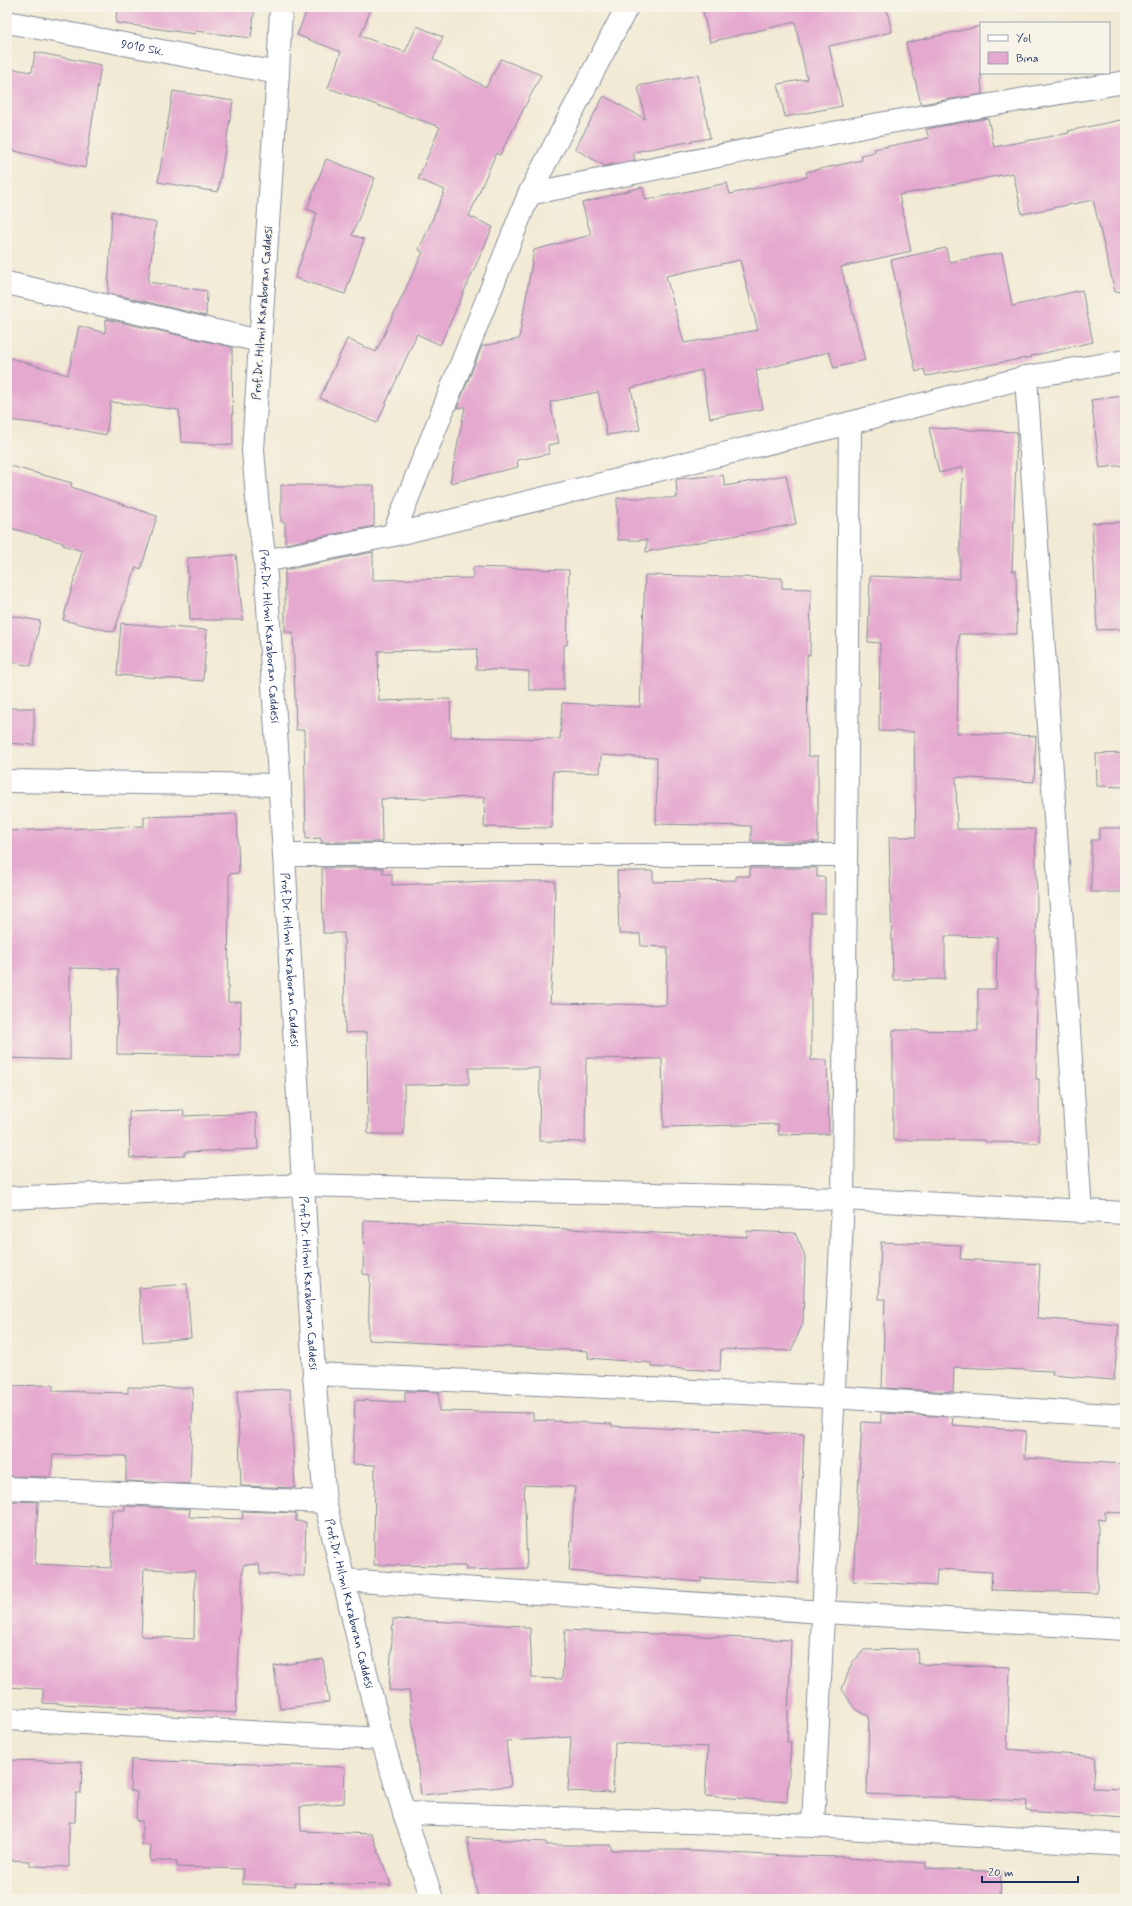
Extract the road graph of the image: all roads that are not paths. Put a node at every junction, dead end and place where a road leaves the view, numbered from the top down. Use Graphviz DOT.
graph roads {
  1 [pos="280,7"];
  2 [pos="626,7"];
  3 [pos="7,22"];
  4 [pos="278,73"];
  5 [pos="1125,82"];
  6 [pos="529,194"];
  7 [pos="7,283"];
  8 [pos="260,341"];
  9 [pos="1125,362"];
  10 [pos="1026,377"];
  11 [pos="850,423"];
  12 [pos="393,536"];
  13 [pos="265,561"];
  14 [pos="7,781"];
  15 [pos="280,784"];
  16 [pos="284,855"];
  17 [pos="846,855"];
  18 [pos="304,1185"];
  19 [pos="7,1198"];
  20 [pos="843,1199"];
  21 [pos="1081,1212"];
  22 [pos="1125,1213"];
  23 [pos="314,1374"];
  24 [pos="832,1398"];
  25 [pos="1125,1416"];
  26 [pos="7,1488"];
  27 [pos="325,1502"];
  28 [pos="343,1580"];
  29 [pos="823,1612"];
  30 [pos="1125,1629"];
  31 [pos="7,1719"];
  32 [pos="382,1739"];
  33 [pos="404,1813"];
  34 [pos="813,1826"];
  35 [pos="1125,1845"];
  36 [pos="432,1899"];
  1 -- 4 [label="street, Prof.Dr. Hilmi Karaboran Caddesi"];
  2 -- 6 [label="street"];
  3 -- 4 [label="street, 9010 Sk."];
  4 -- 8 [label="street, Prof.Dr. Hilmi Karaboran Caddesi"];
  5 -- 6 [label="street"];
  6 -- 12 [label="street"];
  7 -- 8 [label="street"];
  8 -- 13 [label="street, Prof.Dr. Hilmi Karaboran Caddesi"];
  9 -- 10 [label="street"];
  10 -- 11 [label="street"];
  10 -- 21 [label="street"];
  11 -- 12 [label="street"];
  11 -- 17 [label="street"];
  12 -- 13 [label="street"];
  13 -- 15 [label="street, Prof.Dr. Hilmi Karaboran Caddesi"];
  14 -- 15 [label="street"];
  15 -- 16 [label="street, Prof.Dr. Hilmi Karaboran Caddesi"];
  16 -- 17 [label="street"];
  16 -- 18 [label="street, Prof.Dr. Hilmi Karaboran Caddesi"];
  17 -- 20 [label="street"];
  18 -- 19 [label="street"];
  18 -- 20 [label="street"];
  18 -- 23 [label="street, Prof.Dr. Hilmi Karaboran Caddesi"];
  20 -- 21 [label="street"];
  20 -- 24 [label="street"];
  21 -- 22 [label="street"];
  23 -- 24 [label="street"];
  23 -- 27 [label="street, Prof.Dr. Hilmi Karaboran Caddesi"];
  24 -- 25 [label="street"];
  24 -- 29 [label="street"];
  26 -- 27 [label="street"];
  27 -- 28 [label="street, Prof.Dr. Hilmi Karaboran Caddesi"];
  28 -- 29 [label="street"];
  28 -- 32 [label="street, Prof.Dr. Hilmi Karaboran Caddesi"];
  29 -- 30 [label="street"];
  29 -- 34 [label="street"];
  31 -- 32 [label="street"];
  32 -- 33 [label="street, Prof.Dr. Hilmi Karaboran Caddesi"];
  33 -- 34 [label="street"];
  33 -- 36 [label="street, Prof.Dr. Hilmi Karaboran Caddesi"];
  34 -- 35 [label="street"];
}
